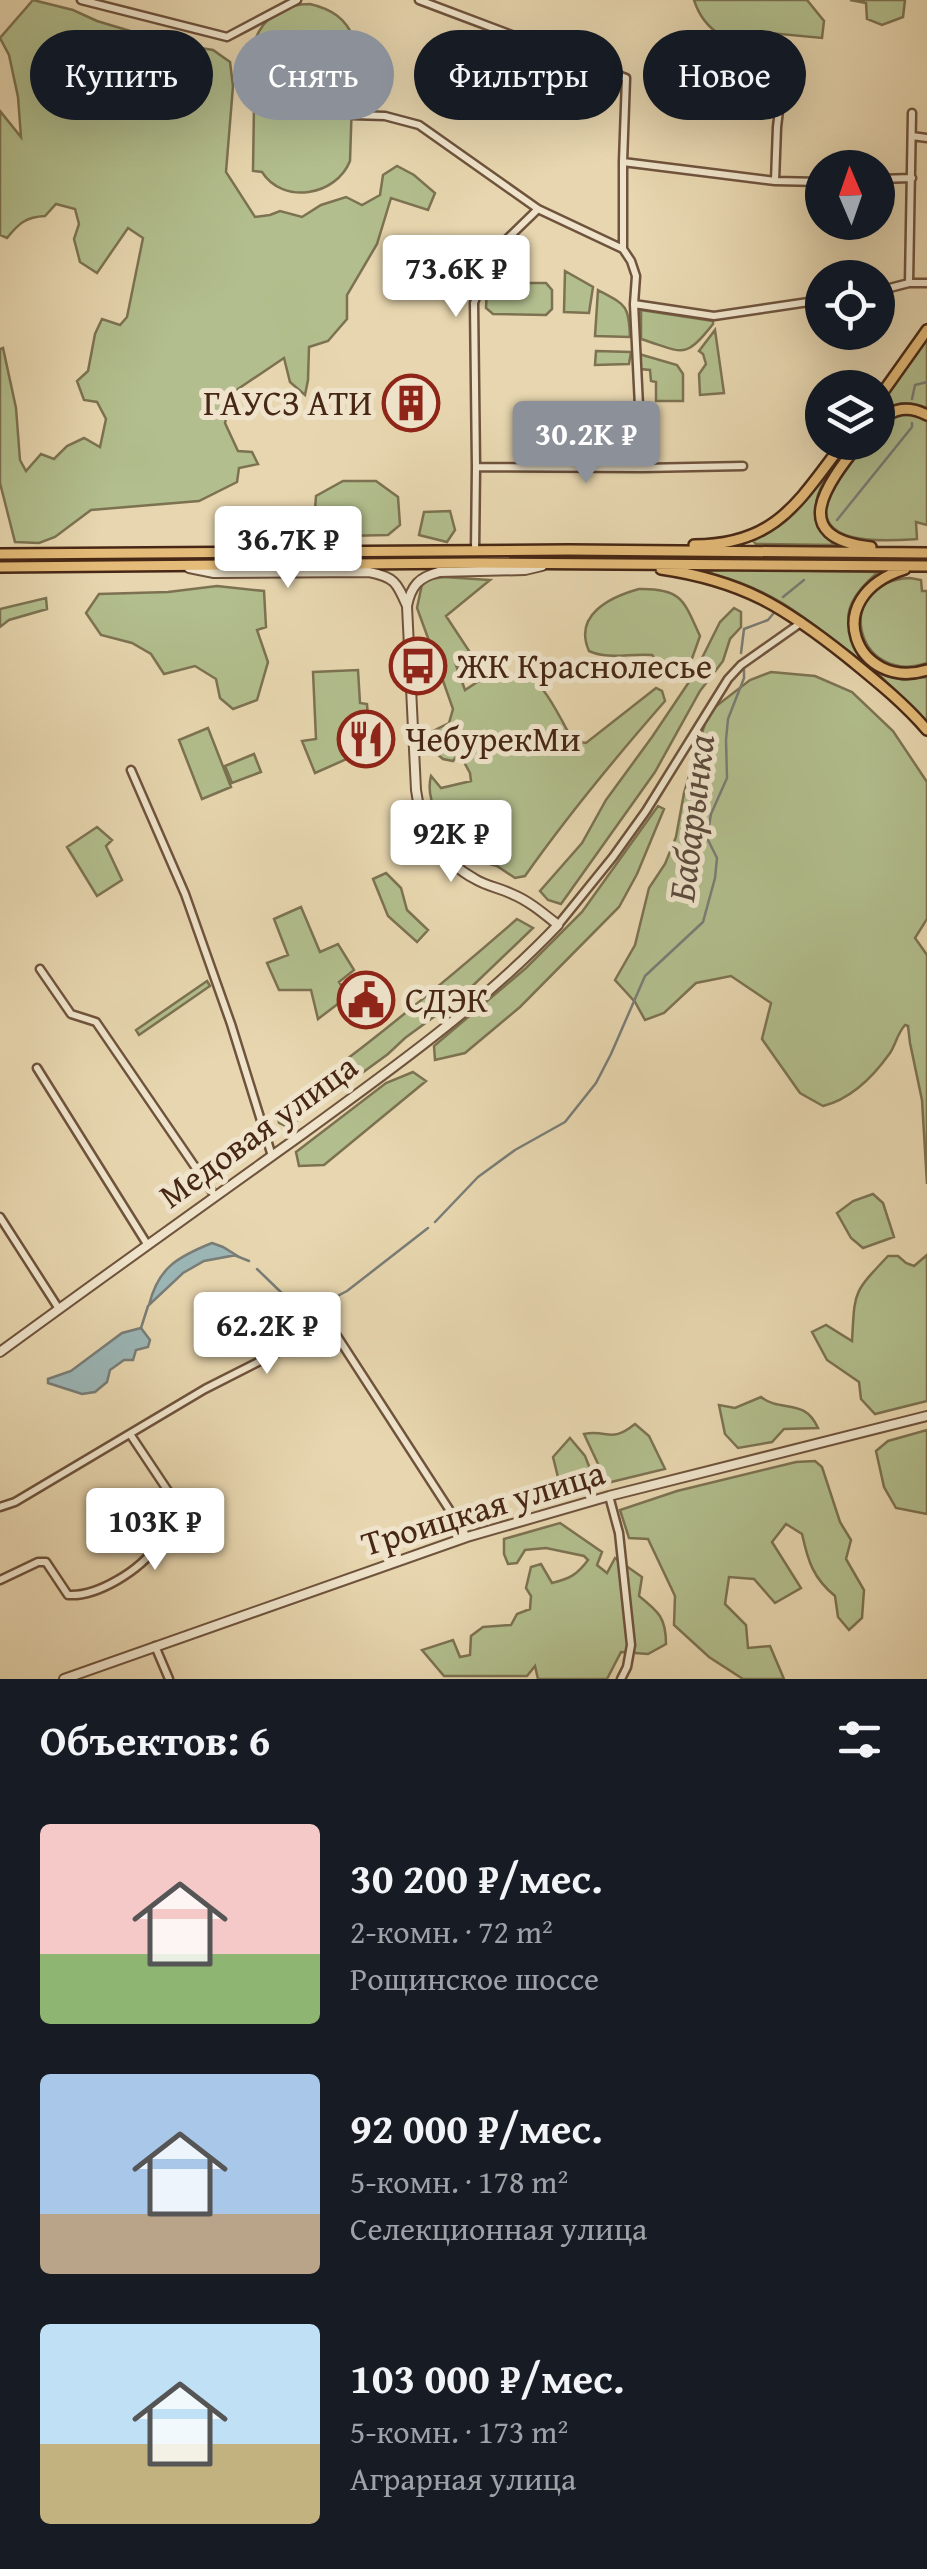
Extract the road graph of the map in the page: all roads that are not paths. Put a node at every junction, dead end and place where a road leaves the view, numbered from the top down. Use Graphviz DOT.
graph roads {
  1 [pos="81,0"];
  2 [pos="297,0"];
  3 [pos="419,0"];
  4 [pos="430,2"];
  5 [pos="912,113"];
  6 [pos="394,118"];
  7 [pos="778,120"];
  8 [pos="912,136"];
  9 [pos="927,138"];
  10 [pos="623,162"];
  11 [pos="912,178"];
  12 [pos="895,179"];
  13 [pos="775,181"];
  14 [pos="805,182"];
  15 [pos="538,209"];
  16 [pos="623,249"];
  17 [pos="909,283"];
  18 [pos="927,283"];
  19 [pos="895,287"];
  20 [pos="805,303"];
  21 [pos="634,304"];
  22 [pos="927,330"];
  23 [pos="895,375"];
  24 [pos="895,411"];
  25 [pos="927,415"];
  26 [pos="830,460"];
  27 [pos="847,460"];
  28 [pos="476,466"];
  29 [pos="743,466"];
  30 [pos="642,468"];
  31 [pos="569,550"];
  32 [pos="476,551"];
  33 [pos="913,553"];
  34 [pos="927,553"];
  35 [pos="0,554"];
  36 [pos="554,563"];
  37 [pos="178,566"];
  38 [pos="914,566"];
  39 [pos="927,566"];
  40 [pos="0,567"];
  41 [pos="406,606"];
  42 [pos="802,622"];
  43 [pos="927,670"];
  44 [pos="927,730"];
  45 [pos="131,770"];
  46 [pos="558,925"];
  47 [pos="40,968"];
  48 [pos="36,1068"];
  49 [pos="272,1156"];
  50 [pos="215,1196"];
  51 [pos="0,1216"];
  52 [pos="147,1244"];
  53 [pos="60,1309"];
  54 [pos="0,1352"];
  55 [pos="927,1416"];
  56 [pos="130,1434"];
  57 [pos="609,1496"];
  58 [pos="0,1507"];
  59 [pos="467,1537"];
  60 [pos="0,1580"];
  61 [pos="155,1646"];
  62 [pos="64,1679"];
  63 [pos="169,1679"];
  64 [pos="621,1679"];
  1 -- 2 [label="street"];
  3 -- 4 [label="street"];
  4 -- 10 [label="street"];
  5 -- 8 [label="street"];
  6 -- 15 [label="street"];
  7 -- 13 [label="street"];
  8 -- 9 [label="street"];
  8 -- 11 [label="street"];
  10 -- 13 [label="street"];
  10 -- 16 [label="street"];
  11 -- 12 [label="street"];
  11 -- 17 [label="street"];
  13 -- 14 [label="street"];
  15 -- 16 [label="street"];
  15 -- 28 [label="street"];
  16 -- 21 [label="street"];
  17 -- 18 [label="street"];
  17 -- 19 [label="street"];
  20 -- 21 [label="street"];
  21 -- 30 [label="street"];
  22 -- 23 [label="main road"];
  24 -- 25 [label="main road"];
  26 -- 31 [label="main road"];
  27 -- 33 [label="main road"];
  28 -- 30 [label="street"];
  28 -- 32 [label="street"];
  29 -- 30 [label="street"];
  31 -- 32 [label="main road"];
  31 -- 33 [label="main road"];
  32 -- 35 [label="main road"];
  33 -- 34 [label="main road"];
  36 -- 37 [label="main road"];
  36 -- 38 [label="main road"];
  36 -- 41 [label="street"];
  36 -- 42 [label="main road"];
  37 -- 40 [label="main road"];
  37 -- 41 [label="street"];
  38 -- 39 [label="main road"];
  38 -- 43 [label="main road"];
  41 -- 46 [label="street"];
  42 -- 44 [label="main road"];
  42 -- 46 [label="street, Медовая улица"];
  45 -- 49 [label="street"];
  46 -- 49 [label="street, Медовая улица"];
  47 -- 50 [label="street"];
  48 -- 52 [label="street"];
  49 -- 50 [label="street, Медовая улица"];
  50 -- 52 [label="street, Медовая улица"];
  51 -- 53 [label="street"];
  52 -- 53 [label="street, Медовая улица"];
  53 -- 54 [label="street, Медовая улица"];
  55 -- 57 [label="street, Троицкая улица"];
  56 -- 58 [label="street"];
  56 -- 59 [label="street"];
  56 -- 60 [label="street"];
  57 -- 59 [label="street, Троицкая улица"];
  57 -- 64 [label="street"];
  59 -- 61 [label="street, Троицкая улица"];
  61 -- 62 [label="street, Троицкая улица"];
  61 -- 63 [label="street"];
}
